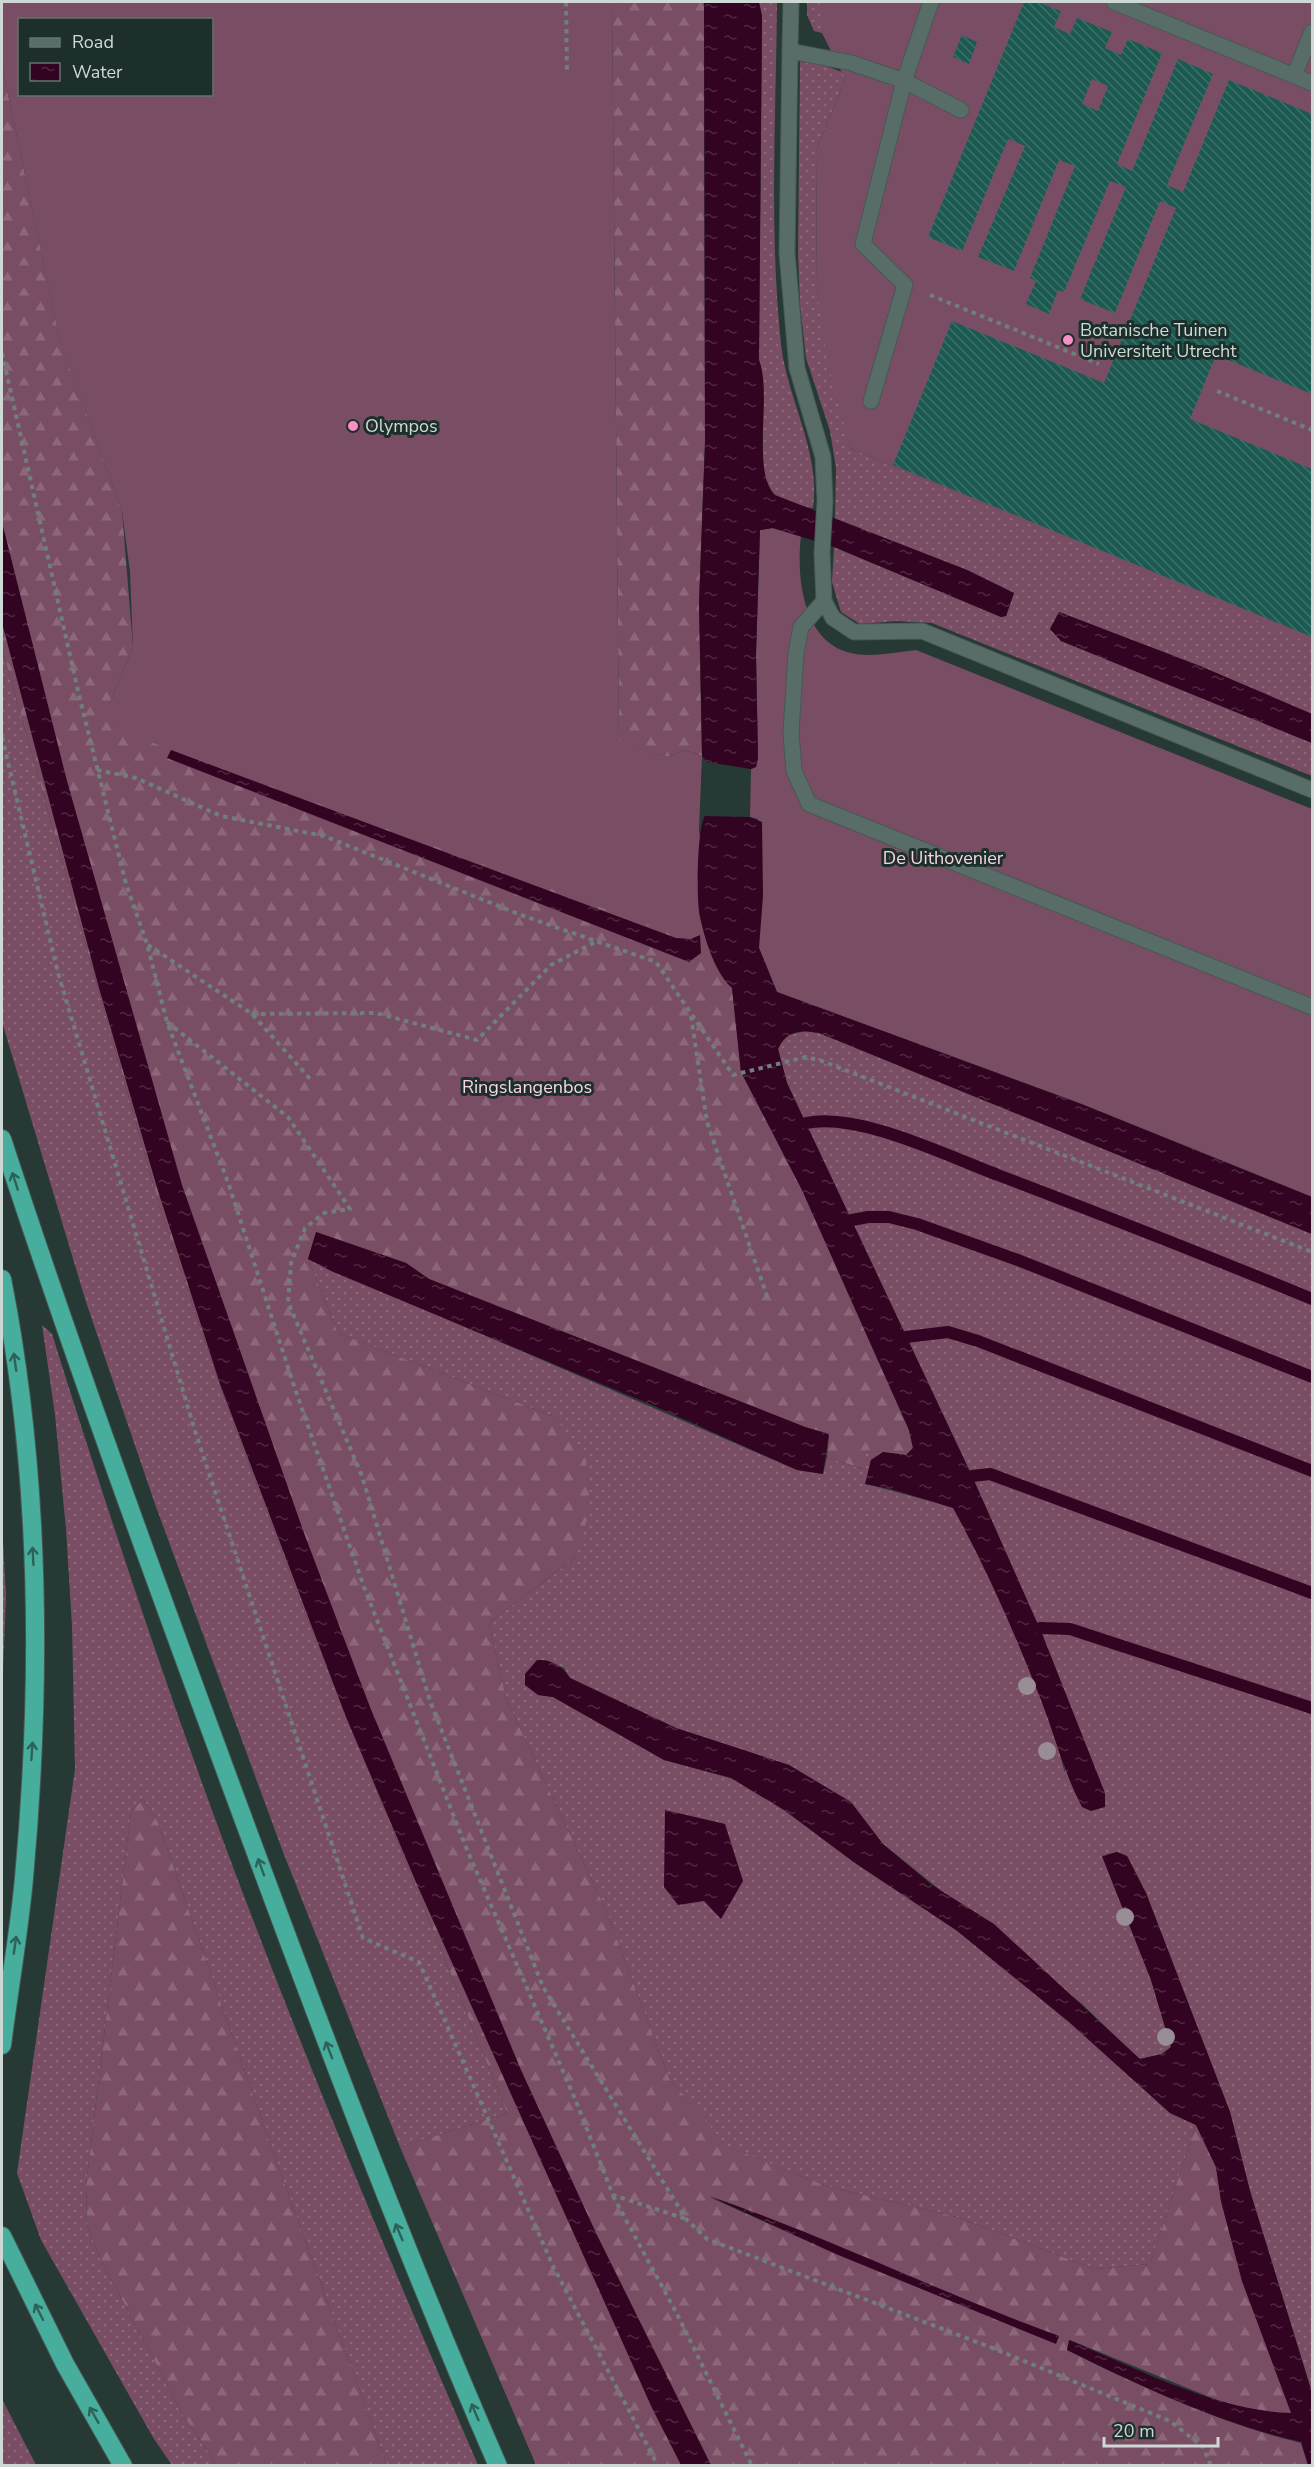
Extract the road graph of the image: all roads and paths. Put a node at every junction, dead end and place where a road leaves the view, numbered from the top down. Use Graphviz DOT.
graph roads {
  1 [pos="566,2"];
  2 [pos="791,2"];
  3 [pos="931,2"];
  4 [pos="1114,2"];
  5 [pos="1312,32"];
  6 [pos="790,51"];
  7 [pos="567,73"];
  8 [pos="1294,76"];
  9 [pos="904,81"];
  10 [pos="1312,83"];
  11 [pos="961,110"];
  12 [pos="905,285"];
  13 [pos="2,353"];
  14 [pos="1099,364"];
  15 [pos="1217,391"];
  16 [pos="871,401"];
  17 [pos="1312,430"];
  18 [pos="824,601"];
  19 [pos="2,737"];
  20 [pos="97,770"];
  21 [pos="1312,790"];
  22 [pos="597,940"];
  23 [pos="147,944"];
  24 [pos="1312,1007"];
  25 [pos="690,1012"];
  26 [pos="252,1014"];
  27 [pos="166,1022"];
  28 [pos="312,1081"];
  29 [pos="2,1139"];
  30 [pos="1312,1252"];
  31 [pos="2,1279"];
  32 [pos="768,1299"];
  33 [pos="2,2045"];
  34 [pos="613,2195"];
  35 [pos="686,2219"];
  36 [pos="2,2236"];
  37 [pos="123,2466"];
  38 [pos="498,2466"];
  39 [pos="658,2466"];
  40 [pos="752,2466"];
  41 [pos="1211,2466"];
  1 -- 7 [label="path"];
  2 -- 6 [label="street"];
  3 -- 9 [label="street"];
  4 -- 8 [label="street"];
  5 -- 8 [label="street"];
  6 -- 9 [label="street"];
  6 -- 18 [label="street"];
  8 -- 10 [label="street"];
  9 -- 11 [label="street"];
  9 -- 12 [label="street"];
  12 -- 14 [label="path"];
  12 -- 16 [label="street"];
  13 -- 20 [label="path"];
  15 -- 17 [label="path"];
  18 -- 21 [label="street"];
  18 -- 24 [label="street"];
  19 -- 39 [label="path"];
  20 -- 22 [label="path"];
  20 -- 23 [label="path"];
  22 -- 25 [label="path"];
  22 -- 26 [label="path"];
  23 -- 26 [label="path"];
  23 -- 27 [label="path"];
  25 -- 30 [label="path"];
  25 -- 32 [label="path"];
  26 -- 28 [label="path"];
  27 -- 34 [label="path"];
  27 -- 35 [label="path"];
  38 -- 29 [label="highway, one-way"];
  33 -- 31 [label="highway, one-way"];
  34 -- 35 [label="path"];
  34 -- 40 [label="path"];
  35 -- 41 [label="path"];
  37 -- 36 [label="highway, one-way"];
}
